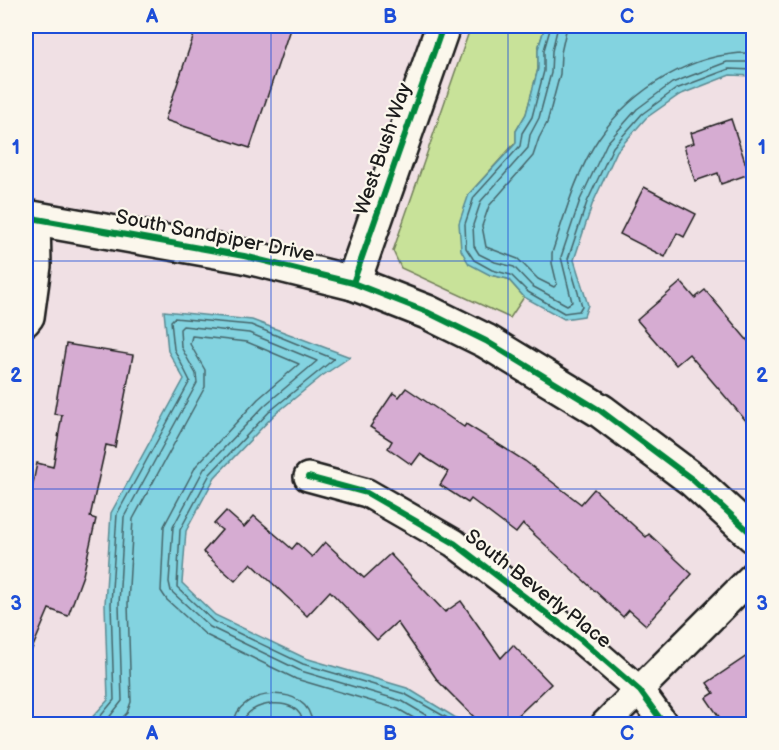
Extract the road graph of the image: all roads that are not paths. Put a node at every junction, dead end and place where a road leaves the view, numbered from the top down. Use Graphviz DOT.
graph roads {
  1 [pos="443,26"];
  2 [pos="29,226"];
  3 [pos="353,282"];
  4 [pos="26,322"];
  5 [pos="308,477"];
  6 [pos="753,536"];
  7 [pos="753,575"];
  8 [pos="640,691"];
  9 [pos="605,724"];
  10 [pos="664,724"];
  1 -- 3 [label="street, West Bush Way"];
  2 -- 3 [label="street, South Sandpiper Drive"];
  2 -- 4 [label="street"];
  3 -- 6 [label="street, South Sandpiper Drive"];
  5 -- 8 [label="street, South Beverly Place"];
  7 -- 8 [label="street"];
  8 -- 9 [label="street"];
  8 -- 10 [label="street, South Beverly Place"];
}
